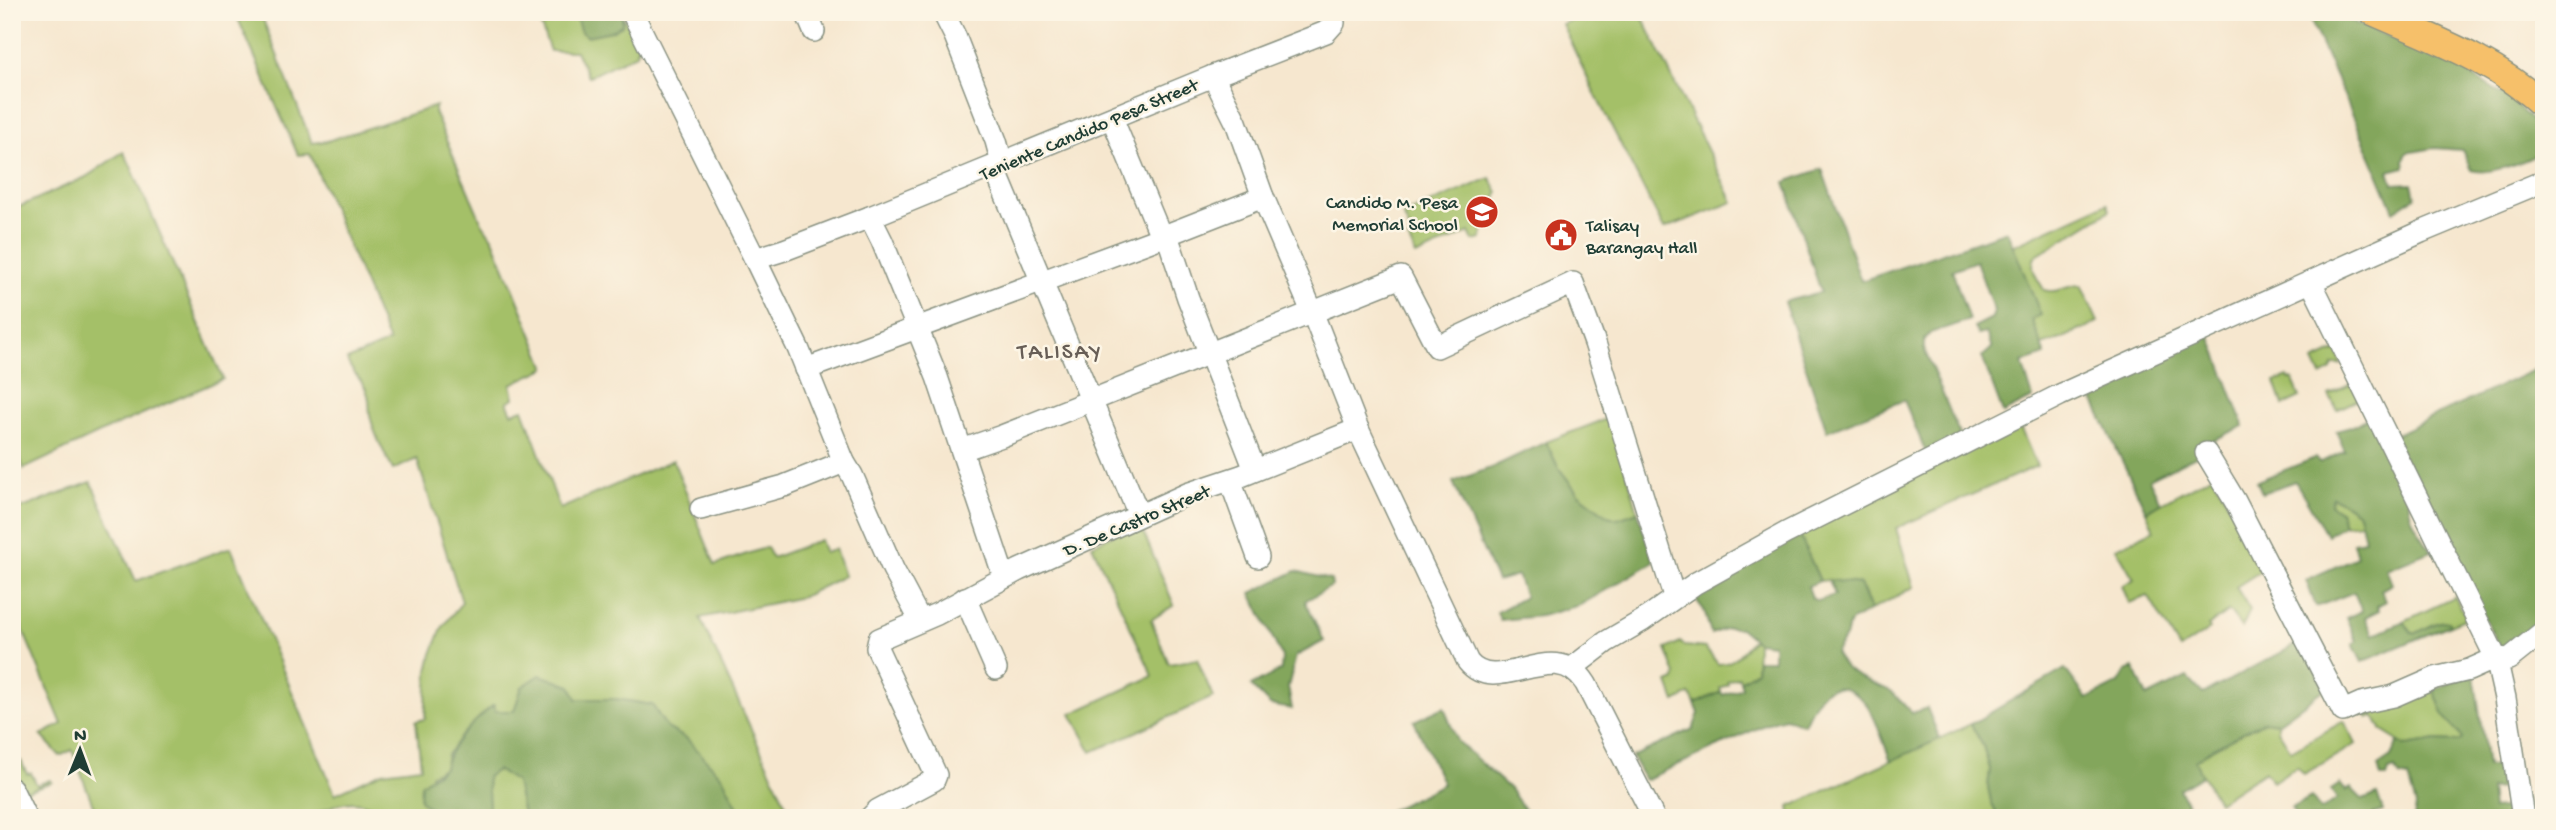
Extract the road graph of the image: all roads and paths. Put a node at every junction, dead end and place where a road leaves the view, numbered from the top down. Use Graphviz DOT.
graph roads {
  1 [pos="943,12"];
  2 [pos="1332,12"];
  3 [pos="2374,12"];
  4 [pos="638,14"];
  5 [pos="1213,76"];
  6 [pos="2544,106"];
  7 [pos="1112,118"];
  8 [pos="998,165"];
  9 [pos="2544,181"];
  10 [pos="1262,197"];
  11 [pos="870,217"];
  12 [pos="1164,236"];
  13 [pos="755,259"];
  14 [pos="1043,282"];
  15 [pos="2311,282"];
  16 [pos="1312,314"];
  17 [pos="916,328"];
  18 [pos="1209,354"];
  19 [pos="806,369"];
  20 [pos="1090,401"];
  21 [pos="1358,429"];
  22 [pos="962,450"];
  23 [pos="2206,453"];
  24 [pos="844,462"];
  25 [pos="1255,470"];
  26 [pos="1230,480"];
  27 [pos="701,509"];
  28 [pos="1139,515"];
  29 [pos="1258,557"];
  30 [pos="1004,577"];
  31 [pos="1674,596"];
  32 [pos="965,598"];
  33 [pos="920,620"];
  34 [pos="2544,631"];
  35 [pos="2496,658"];
  36 [pos="1572,668"];
  37 [pos="996,669"];
  38 [pos="12,789"];
  39 [pos="26,818"];
  40 [pos="870,818"];
  41 [pos="1654,818"];
  42 [pos="2523,818"];
  1 -- 8 [label="street"];
  2 -- 5 [label="street"];
  3 -- 6 [label="main road"];
  4 -- 13 [label="street"];
  5 -- 7 [label="street, Teniente Candido Pesa Street"];
  5 -- 10 [label="street, Teniente Candido Pesa Street"];
  7 -- 8 [label="street, Teniente Candido Pesa Street"];
  7 -- 12 [label="street"];
  8 -- 11 [label="street, Teniente Candido Pesa Street"];
  8 -- 14 [label="street"];
  9 -- 15 [label="street"];
  10 -- 12 [label="street"];
  10 -- 16 [label="street, Teniente Candido Pesa Street"];
  11 -- 13 [label="street, Teniente Candido Pesa Street"];
  11 -- 17 [label="street"];
  12 -- 14 [label="street"];
  12 -- 18 [label="street"];
  13 -- 19 [label="street"];
  14 -- 17 [label="street"];
  14 -- 20 [label="street"];
  15 -- 31 [label="street"];
  15 -- 35 [label="street"];
  16 -- 18 [label="street"];
  16 -- 21 [label="street, Teniente Candido Pesa Street"];
  16 -- 31 [label="street"];
  17 -- 19 [label="street"];
  17 -- 22 [label="street"];
  18 -- 20 [label="street"];
  18 -- 25 [label="street"];
  19 -- 24 [label="street"];
  20 -- 22 [label="street"];
  20 -- 28 [label="street"];
  21 -- 25 [label="street, D. De Castro Street"];
  21 -- 36 [label="street, Teniente Candido Pesa Street"];
  22 -- 30 [label="street"];
  23 -- 35 [label="street"];
  24 -- 27 [label="street"];
  24 -- 33 [label="street"];
  25 -- 26 [label="street, D. De Castro Street"];
  26 -- 28 [label="street, D. De Castro Street"];
  26 -- 29 [label="street"];
  28 -- 30 [label="street, D. De Castro Street"];
  30 -- 32 [label="street, D. De Castro Street"];
  31 -- 36 [label="street"];
  32 -- 33 [label="street, D. De Castro Street"];
  32 -- 37 [label="street"];
  33 -- 40 [label="street, D. De Castro Street"];
  34 -- 35 [label="street"];
  35 -- 42 [label="street"];
  36 -- 41 [label="street"];
  38 -- 39 [label="street"];
}
